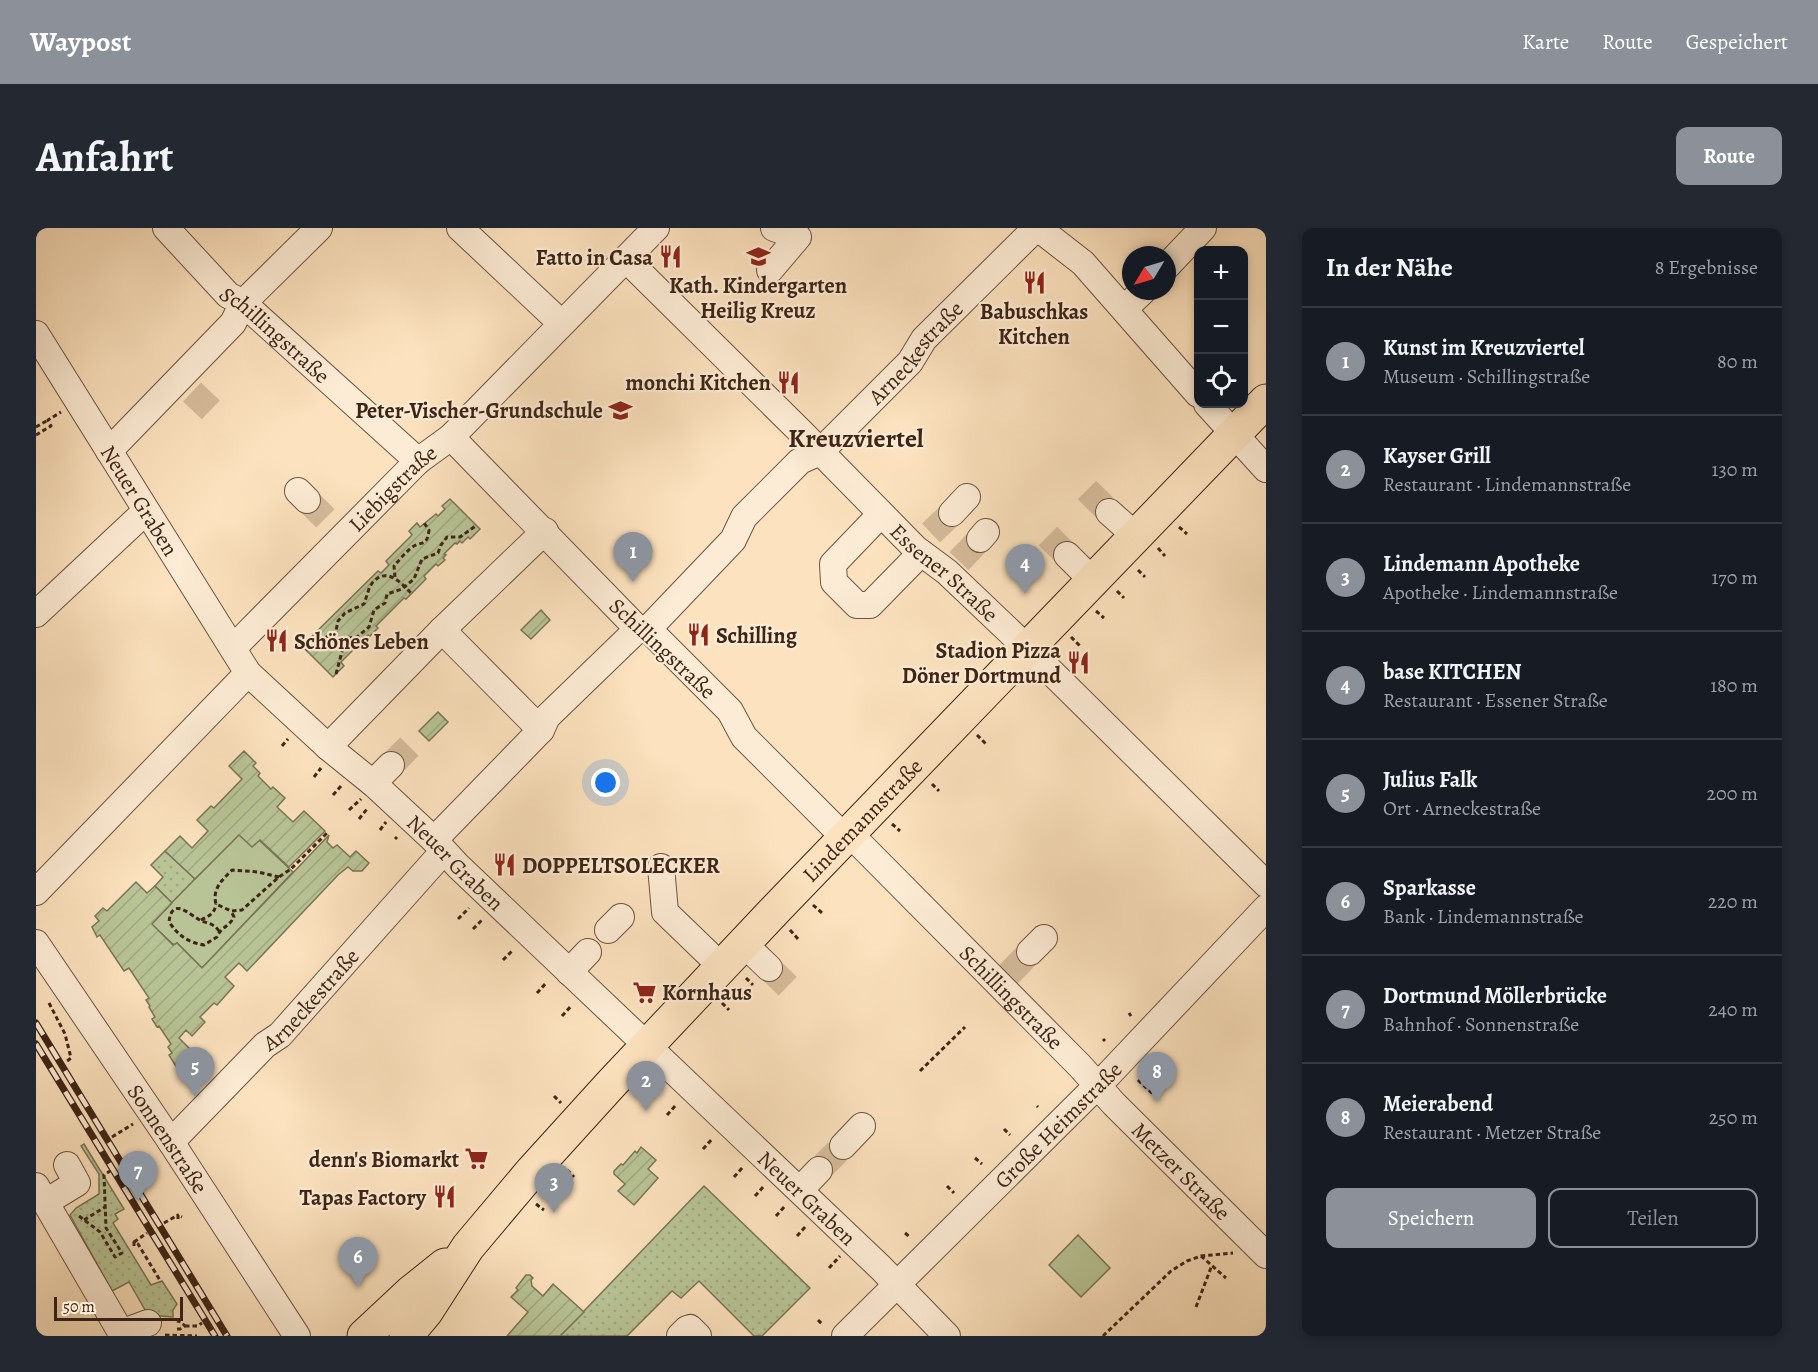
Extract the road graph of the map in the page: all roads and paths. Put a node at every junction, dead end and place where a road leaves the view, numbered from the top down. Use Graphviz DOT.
graph roads {
  1 [pos="319,228"];
  2 [pos="460,228"];
  3 [pos="656,228"];
  4 [pos="774,228"];
  5 [pos="1036,228"];
  6 [pos="1203,228"];
  7 [pos="168,229"];
  8 [pos="1176,256"];
  9 [pos="626,259"];
  10 [pos="770,270"];
  11 [pos="1134,300"];
  12 [pos="243,303"];
  13 [pos="1124,309"];
  14 [pos="561,323"];
  15 [pos="36,334"];
  16 [pos="1194,389"];
  17 [pos="1266,401"];
  18 [pos="1211,408"];
  19 [pos="64,410"];
  20 [pos="48,420"];
  21 [pos="36,427"];
  22 [pos="36,435"];
  23 [pos="1235,435"];
  24 [pos="451,437"];
  25 [pos="109,451"];
  26 [pos="820,452"];
  27 [pos="418,461"];
  28 [pos="1266,469"];
  29 [pos="146,511"];
  30 [pos="1109,512"];
  31 [pos="881,514"];
  32 [pos="424,523"];
  33 [pos="477,525"];
  34 [pos="1177,525"];
  35 [pos="545,531"];
  36 [pos="1186,534"];
  37 [pos="923,545"];
  38 [pos="1143,550"];
  39 [pos="1067,555"];
  40 [pos="1166,556"];
  41 [pos="1145,577"];
  42 [pos="395,578"];
  43 [pos="405,587"];
  44 [pos="412,594"];
  45 [pos="1101,594"];
  46 [pos="1124,598"];
  47 [pos="36,614"];
  48 [pos="1104,618"];
  49 [pos="643,629"];
  50 [pos="442,630"];
  51 [pos="1070,636"];
  52 [pos="1080,646"];
  53 [pos="233,648"];
  54 [pos="1028,649"];
  55 [pos="306,650"];
  56 [pos="248,672"];
  57 [pos="336,674"];
  58 [pos="541,730"];
  59 [pos="977,735"];
  60 [pos="288,739"];
  61 [pos="986,744"];
  62 [pos="282,746"];
  63 [pos="325,758"];
  64 [pos="391,765"];
  65 [pos="314,777"];
  66 [pos="372,783"];
  67 [pos="930,783"];
  68 [pos="341,786"];
  69 [pos="939,791"];
  70 [pos="333,795"];
  71 [pos="367,810"];
  72 [pos="359,819"];
  73 [pos="891,822"];
  74 [pos="900,831"];
  75 [pos="327,833"];
  76 [pos="847,836"];
  77 [pos="439,846"];
  78 [pos="661,867"];
  79 [pos="279,877"];
  80 [pos="1266,884"];
  81 [pos="36,892"];
  82 [pos="216,904"];
  83 [pos="813,905"];
  84 [pos="468,908"];
  85 [pos="1266,908"];
  86 [pos="231,910"];
  87 [pos="822,913"];
  88 [pos="458,919"];
  89 [pos="201,920"];
  90 [pos="482,920"];
  91 [pos="473,929"];
  92 [pos="790,930"];
  93 [pos="219,931"];
  94 [pos="798,939"];
  95 [pos="36,943"];
  96 [pos="744,944"];
  97 [pos="513,950"];
  98 [pos="588,952"];
  99 [pos="503,960"];
  100 [pos="733,973"];
  101 [pos="558,977"];
  102 [pos="761,977"];
  103 [pos="537,993"];
  104 [pos="46,997"];
  105 [pos="722,1003"];
  106 [pos="572,1005"];
  107 [pos="729,1010"];
  108 [pos="562,1016"];
  109 [pos="965,1027"];
  110 [pos="647,1046"];
  111 [pos="66,1062"];
  112 [pos="920,1071"];
  113 [pos="1138,1080"];
  114 [pos="1098,1085"];
  115 [pos="1153,1094"];
  116 [pos="554,1096"];
  117 [pos="562,1103"];
  118 [pos="676,1105"];
  119 [pos="667,1115"];
  120 [pos="138,1122"];
  121 [pos="862,1126"];
  122 [pos="1004,1129"];
  123 [pos="1010,1135"];
  124 [pos="112,1137"];
  125 [pos="713,1138"];
  126 [pos="171,1143"];
  127 [pos="843,1146"];
  128 [pos="703,1149"];
  129 [pos="975,1158"];
  130 [pos="982,1164"];
  131 [pos="67,1165"];
  132 [pos="564,1167"];
  133 [pos="742,1169"];
  134 [pos="819,1170"];
  135 [pos="110,1171"];
  136 [pos="734,1177"];
  137 [pos="574,1178"];
  138 [pos="946,1186"];
  139 [pos="763,1188"];
  140 [pos="954,1193"];
  141 [pos="41,1194"];
  142 [pos="755,1196"];
  143 [pos="792,1199"];
  144 [pos="534,1202"];
  145 [pos="105,1208"];
  146 [pos="544,1210"];
  147 [pos="75,1214"];
  148 [pos="776,1216"];
  149 [pos="179,1217"];
  150 [pos="84,1220"];
  151 [pos="164,1223"];
  152 [pos="805,1228"];
  153 [pos="147,1233"];
  154 [pos="905,1233"];
  155 [pos="797,1236"];
  156 [pos="910,1237"];
  157 [pos="468,1247"];
  158 [pos="1264,1252"];
  159 [pos="840,1256"];
  160 [pos="1202,1256"];
  161 [pos="1212,1265"];
  162 [pos="829,1268"];
  163 [pos="1226,1278"];
  164 [pos="161,1282"];
  165 [pos="897,1284"];
  166 [pos="1196,1307"];
  167 [pos="818,1320"];
  168 [pos="177,1321"];
  169 [pos="1119,1321"];
  170 [pos="202,1323"];
  171 [pos="822,1324"];
  172 [pos="1124,1325"];
  173 [pos="185,1326"];
  174 [pos="197,1326"];
  175 [pos="177,1329"];
  176 [pos="139,1332"];
  177 [pos="197,1336"];
  178 [pos="297,1336"];
  179 [pos="364,1336"];
  180 [pos="406,1336"];
  181 [pos="680,1336"];
  182 [pos="698,1336"];
  183 [pos="844,1336"];
  184 [pos="947,1336"];
  185 [pos="1103,1336"];
  1 -- 12 [label="street"];
  2 -- 14 [label="street"];
  3 -- 9 [label="street, Liebigstraße"];
  4 -- 10 [label="street"];
  5 -- 13 [label="street"];
  5 -- 26 [label="street, Arneckestraße"];
  6 -- 8 [label="street"];
  7 -- 12 [label="street, Schillingstraße"];
  9 -- 14 [label="street, Liebigstraße"];
  9 -- 26 [label="street, Essener Straße"];
  11 -- 13 [label="street"];
  12 -- 25 [label="street"];
  12 -- 27 [label="street, Schillingstraße"];
  13 -- 16 [label="street"];
  14 -- 24 [label="street, Liebigstraße"];
  15 -- 25 [label="street, Neuer Graben"];
  17 -- 23 [label="main road, Lindemannstraße"];
  18 -- 23 [label="street"];
  19 -- 20 [label="path"];
  20 -- 21 [label="path"];
  20 -- 22 [label="path"];
  23 -- 28 [label="street"];
  23 -- 38 [label="main road, Lindemannstraße"];
  24 -- 27 [label="street, Liebigstraße"];
  24 -- 35 [label="street, Schillingstraße"];
  25 -- 29 [label="street, Neuer Graben"];
  26 -- 31 [label="street, Essener Straße"];
  26 -- 49 [label="street, Arneckestraße"];
  27 -- 53 [label="street, Liebigstraße"];
  29 -- 47 [label="street"];
  29 -- 53 [label="street, Neuer Graben"];
  30 -- 38 [label="street"];
  31 -- 37 [label="street, Essener Straße"];
  31 -- 37 [label="street"];
  32 -- 42 [label="path"];
  33 -- 43 [label="path"];
  34 -- 36 [label="path"];
  35 -- 49 [label="street, Schillingstraße"];
  35 -- 50 [label="street"];
  37 -- 54 [label="street, Essener Straße"];
  38 -- 40 [label="path"];
  38 -- 41 [label="path"];
  38 -- 45 [label="main road, Lindemannstraße"];
  39 -- 45 [label="street"];
  42 -- 43 [label="path"];
  42 -- 55 [label="path"];
  43 -- 44 [label="path"];
  43 -- 57 [label="path"];
  45 -- 46 [label="path"];
  45 -- 48 [label="path"];
  45 -- 54 [label="main road, Lindemannstraße"];
  49 -- 58 [label="street, Arneckestraße"];
  49 -- 76 [label="street, Schillingstraße"];
  50 -- 58 [label="street"];
  50 -- 63 [label="street"];
  51 -- 52 [label="path"];
  53 -- 56 [label="street, Neuer Graben"];
  54 -- 76 [label="main road, Lindemannstraße"];
  54 -- 80 [label="street, Essener Straße"];
  56 -- 63 [label="street, Neuer Graben"];
  56 -- 81 [label="street"];
  58 -- 77 [label="street, Arneckestraße"];
  59 -- 61 [label="path"];
  60 -- 62 [label="path"];
  63 -- 65 [label="path"];
  63 -- 66 [label="street, Neuer Graben"];
  64 -- 66 [label="street"];
  66 -- 77 [label="street, Neuer Graben"];
  67 -- 69 [label="path"];
  68 -- 70 [label="path"];
  71 -- 72 [label="path"];
  73 -- 74 [label="path"];
  75 -- 79 [label="path"];
  76 -- 96 [label="main road, Lindemannstraße"];
  76 -- 114 [label="street, Schillingstraße"];
  77 -- 101 [label="street, Neuer Graben"];
  77 -- 126 [label="street, Arneckestraße"];
  78 -- 100 [label="street"];
  79 -- 82 [label="path"];
  79 -- 86 [label="path"];
  82 -- 86 [label="path"];
  82 -- 89 [label="path"];
  83 -- 87 [label="path"];
  84 -- 88 [label="path"];
  85 -- 114 [label="street, Große Heimstraße"];
  86 -- 93 [label="path"];
  89 -- 93 [label="path"];
  89 -- 93 [label="path"];
  90 -- 91 [label="path"];
  92 -- 94 [label="path"];
  95 -- 126 [label="street, Sonnenstraße"];
  96 -- 100 [label="main road, Lindemannstraße"];
  96 -- 102 [label="street"];
  97 -- 99 [label="path"];
  98 -- 101 [label="street"];
  100 -- 102 [label="path"];
  100 -- 110 [label="main road, Lindemannstraße"];
  101 -- 103 [label="path"];
  101 -- 110 [label="street, Neuer Graben"];
  104 -- 111 [label="path"];
  105 -- 107 [label="path"];
  106 -- 108 [label="path"];
  109 -- 112 [label="path"];
  110 -- 143 [label="street, Neuer Graben"];
  110 -- 157 [label="main road, Lindemannstraße"];
  113 -- 115 [label="path"];
  114 -- 158 [label="street, Metzer Straße"];
  114 -- 165 [label="street, Große Heimstraße"];
  116 -- 117 [label="path"];
  118 -- 119 [label="path"];
  120 -- 124 [label="path"];
  121 -- 127 [label="street"];
  122 -- 123 [label="path"];
  125 -- 128 [label="path"];
  126 -- 178 [label="street, Sonnenstraße"];
  129 -- 130 [label="path"];
  131 -- 141 [label="street"];
  132 -- 137 [label="path"];
  133 -- 136 [label="path"];
  134 -- 143 [label="street"];
  135 -- 145 [label="path"];
  138 -- 140 [label="path"];
  139 -- 142 [label="path"];
  141 -- 176 [label="street"];
  143 -- 148 [label="path"];
  143 -- 165 [label="street, Neuer Graben"];
  144 -- 146 [label="path"];
  145 -- 150 [label="path"];
  145 -- 150 [label="path"];
  147 -- 150 [label="path"];
  149 -- 151 [label="path"];
  152 -- 155 [label="path"];
  153 -- 164 [label="path"];
  154 -- 156 [label="path"];
  157 -- 179 [label="main road, Lindemannstraße"];
  157 -- 180 [label="main road, Lindemannstraße"];
  158 -- 160 [label="path"];
  159 -- 162 [label="path"];
  160 -- 161 [label="path"];
  160 -- 169 [label="path"];
  161 -- 163 [label="path"];
  161 -- 166 [label="path"];
  165 -- 183 [label="street, Große Heimstraße"];
  165 -- 184 [label="street, Neuer Graben"];
  167 -- 171 [label="path"];
  168 -- 173 [label="path"];
  169 -- 172 [label="path"];
  169 -- 185 [label="path"];
  170 -- 174 [label="path"];
  173 -- 174 [label="path"];
  173 -- 175 [label="path"];
  174 -- 177 [label="path"];
  176 -- 177 [label="path"];
  181 -- 182 [label="street"];
}
